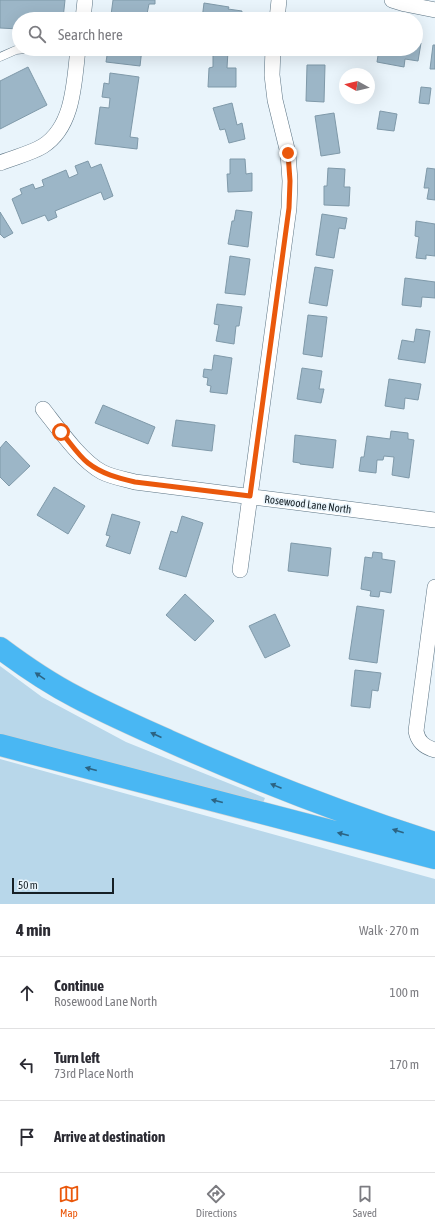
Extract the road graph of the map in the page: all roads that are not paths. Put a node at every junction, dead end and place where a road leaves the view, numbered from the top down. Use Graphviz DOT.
graph roads {
  1 [pos="85,0"];
  2 [pos="279,0"];
  3 [pos="392,0"];
  4 [pos="435,10"];
  5 [pos="83,12"];
  6 [pos="277,12"];
  7 [pos="12,52"];
  8 [pos="77,56"];
  9 [pos="273,56"];
  10 [pos="0,57"];
  11 [pos="0,163"];
  12 [pos="43,409"];
  13 [pos="250,496"];
  14 [pos="435,520"];
  15 [pos="240,570"];
  16 [pos="435,586"];
  17 [pos="0,648"];
  18 [pos="0,745"];
  19 [pos="435,750"];
  20 [pos="435,842"];
  21 [pos="435,858"];
  1 -- 5 [label="street"];
  2 -- 6 [label="street"];
  3 -- 4 [label="street"];
  7 -- 10 [label="lane"];
  8 -- 11 [label="street"];
  9 -- 13 [label="street"];
  12 -- 13 [label="street, Rosewood Lane North"];
  13 -- 14 [label="street, Rosewood Lane North"];
  13 -- 15 [label="street"];
  16 -- 19 [label="street"];
  20 -- 17 [label="highway, one-way"];
  21 -- 18 [label="highway, one-way"];
}
